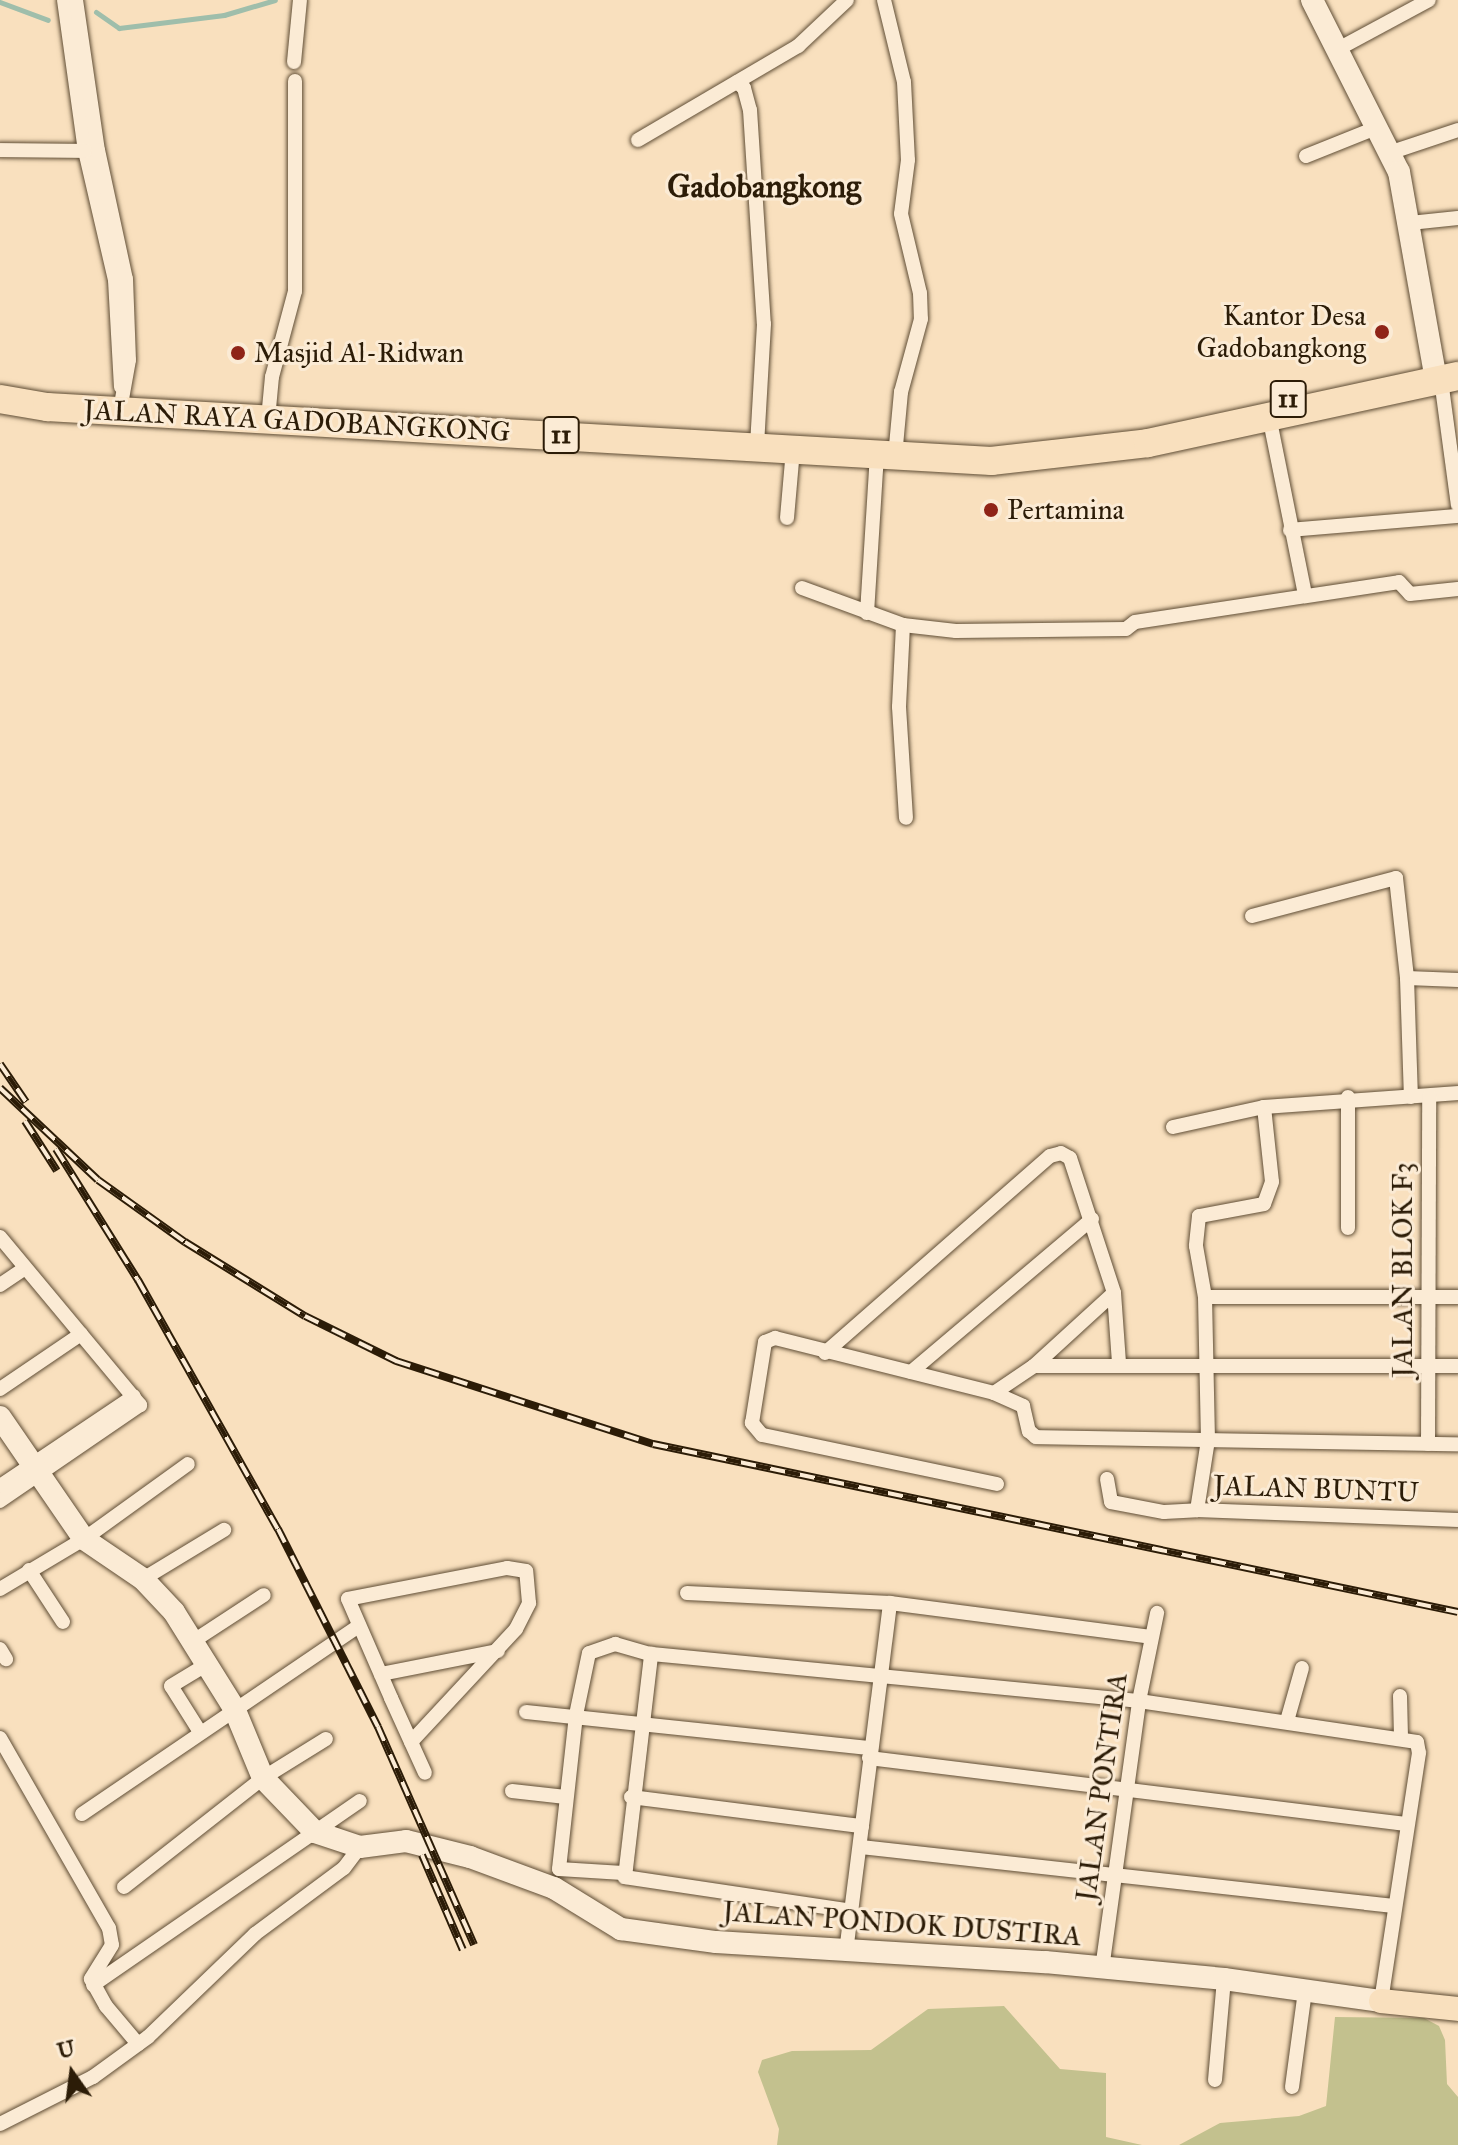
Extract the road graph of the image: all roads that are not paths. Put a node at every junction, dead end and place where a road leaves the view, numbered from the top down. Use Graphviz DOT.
graph roads {
  1 [pos="64,0"];
  2 [pos="76,0"];
  3 [pos="300,0"];
  4 [pos="847,0"];
  5 [pos="884,0"];
  6 [pos="1312,0"];
  7 [pos="1429,0"];
  8 [pos="1338,49"];
  9 [pos="294,62"];
  10 [pos="295,81"];
  11 [pos="737,82"];
  12 [pos="1378,127"];
  13 [pos="1458,130"];
  14 [pos="638,140"];
  15 [pos="0,150"];
  16 [pos="85,151"];
  17 [pos="1392,152"];
  18 [pos="1306,156"];
  19 [pos="1458,218"];
  20 [pos="1410,223"];
  21 [pos="1448,372"];
  22 [pos="0,399"];
  23 [pos="120,399"];
  24 [pos="1269,416"];
  25 [pos="268,419"];
  26 [pos="1120,443"];
  27 [pos="757,447"];
  28 [pos="793,450"];
  29 [pos="886,456"];
  30 [pos="1458,505"];
  31 [pos="1458,516"];
  32 [pos="787,518"];
  33 [pos="1290,530"];
  34 [pos="802,588"];
  35 [pos="1458,589"];
  36 [pos="1305,595"];
  37 [pos="867,613"];
  38 [pos="903,625"];
  39 [pos="906,818"];
  40 [pos="1252,916"];
  41 [pos="1407,978"];
  42 [pos="1458,980"];
  43 [pos="1458,1093"];
  44 [pos="1429,1096"];
  45 [pos="1348,1097"];
  46 [pos="1411,1097"];
  47 [pos="1264,1107"];
  48 [pos="1173,1127"];
  49 [pos="1092,1219"];
  50 [pos="1348,1228"];
  51 [pos="0,1237"];
  52 [pos="25,1268"];
  53 [pos="0,1285"];
  54 [pos="1114,1293"];
  55 [pos="1205,1297"];
  56 [pos="1458,1297"];
  57 [pos="1429,1298"];
  58 [pos="81,1334"];
  59 [pos="825,1353"];
  60 [pos="1119,1362"];
  61 [pos="1429,1365"];
  62 [pos="1034,1366"];
  63 [pos="1206,1366"];
  64 [pos="1458,1366"];
  65 [pos="911,1372"];
  66 [pos="0,1389"];
  67 [pos="994,1393"];
  68 [pos="0,1417"];
  69 [pos="1208,1440"];
  70 [pos="1428,1444"];
  71 [pos="1458,1444"];
  72 [pos="188,1464"];
  73 [pos="33,1468"];
  74 [pos="1107,1479"];
  75 [pos="997,1484"];
  76 [pos="0,1486"];
  77 [pos="0,1501"];
  78 [pos="1197,1510"];
  79 [pos="1458,1520"];
  80 [pos="224,1530"];
  81 [pos="84,1539"];
  82 [pos="29,1570"];
  83 [pos="143,1579"];
  84 [pos="0,1589"];
  85 [pos="687,1593"];
  86 [pos="264,1595"];
  87 [pos="890,1603"];
  88 [pos="1157,1613"];
  89 [pos="63,1622"];
  90 [pos="359,1626"];
  91 [pos="1151,1637"];
  92 [pos="195,1640"];
  93 [pos="498,1651"];
  94 [pos="651,1654"];
  95 [pos="209,1663"];
  96 [pos="1302,1668"];
  97 [pos="381,1674"];
  98 [pos="881,1675"];
  99 [pos="1400,1696"];
  100 [pos="1139,1701"];
  101 [pos="234,1708"];
  102 [pos="526,1712"];
  103 [pos="576,1715"];
  104 [pos="1287,1721"];
  105 [pos="639,1723"];
  106 [pos="200,1732"];
  107 [pos="1401,1737"];
  108 [pos="0,1738"];
  109 [pos="326,1739"];
  110 [pos="411,1742"];
  111 [pos="870,1753"];
  112 [pos="425,1773"];
  113 [pos="263,1778"];
  114 [pos="1127,1787"];
  115 [pos="512,1791"];
  116 [pos="566,1797"];
  117 [pos="631,1797"];
  118 [pos="360,1801"];
  119 [pos="82,1814"];
  120 [pos="1406,1824"];
  121 [pos="862,1826"];
  122 [pos="315,1832"];
  123 [pos="360,1847"];
  124 [pos="861,1847"];
  125 [pos="623,1873"];
  126 [pos="1115,1877"];
  127 [pos="124,1887"];
  128 [pos="1394,1906"];
  129 [pos="852,1911"];
  130 [pos="846,1952"];
  131 [pos="1102,1969"];
  132 [pos="1224,1979"];
  133 [pos="93,1985"];
  134 [pos="1305,1991"];
  135 [pos="1381,2001"];
  136 [pos="1458,2009"];
  137 [pos="138,2044"];
  138 [pos="1215,2080"];
  139 [pos="1292,2087"];
  140 [pos="0,2124"];
  1 -- 16 [label="street"];
  2 -- 23 [label="street"];
  3 -- 9 [label="street"];
  4 -- 11 [label="street"];
  5 -- 29 [label="street"];
  6 -- 8 [label="main road"];
  7 -- 8 [label="street"];
  8 -- 12 [label="main road"];
  10 -- 25 [label="street"];
  11 -- 14 [label="street"];
  11 -- 27 [label="street"];
  12 -- 17 [label="main road"];
  12 -- 18 [label="street"];
  13 -- 17 [label="street"];
  15 -- 16 [label="street"];
  16 -- 23 [label="street"];
  17 -- 20 [label="main road"];
  19 -- 20 [label="street"];
  20 -- 21 [label="main road"];
  21 -- 24 [label="highway, JALAN RAYA GADOBANGKONG / 11"];
  21 -- 26 [label="highway, JALAN RAYA GADOBANGKONG / 11"];
  21 -- 30 [label="street"];
  22 -- 23 [label="highway, JALAN RAYA GADOBANGKONG / 11"];
  23 -- 25 [label="highway, JALAN RAYA GADOBANGKONG / 11"];
  24 -- 26 [label="highway, JALAN RAYA GADOBANGKONG / 11"];
  24 -- 33 [label="street"];
  25 -- 27 [label="highway, JALAN RAYA GADOBANGKONG / 11"];
  26 -- 29 [label="highway, JALAN RAYA GADOBANGKONG / 11"];
  27 -- 28 [label="highway, JALAN RAYA GADOBANGKONG / 11"];
  28 -- 29 [label="highway, JALAN RAYA GADOBANGKONG / 11"];
  28 -- 32 [label="street"];
  29 -- 37 [label="street"];
  31 -- 33 [label="street"];
  33 -- 36 [label="street"];
  34 -- 37 [label="street"];
  35 -- 36 [label="street"];
  36 -- 38 [label="street"];
  37 -- 38 [label="street"];
  38 -- 39 [label="street"];
  40 -- 41 [label="street"];
  41 -- 42 [label="street"];
  41 -- 46 [label="street"];
  43 -- 44 [label="street"];
  44 -- 46 [label="street"];
  44 -- 57 [label="street, JALAN BLOK F3"];
  45 -- 46 [label="street"];
  45 -- 47 [label="street"];
  45 -- 50 [label="street"];
  47 -- 48 [label="street"];
  47 -- 55 [label="street, JALAN BUNTU"];
  49 -- 54 [label="street"];
  49 -- 59 [label="street"];
  49 -- 65 [label="street"];
  51 -- 52 [label="street"];
  52 -- 53 [label="street"];
  52 -- 58 [label="street"];
  54 -- 60 [label="street"];
  54 -- 62 [label="street"];
  55 -- 57 [label="street"];
  55 -- 63 [label="street, JALAN BUNTU"];
  56 -- 57 [label="street"];
  57 -- 61 [label="street, JALAN BLOK F3"];
  58 -- 66 [label="street"];
  58 -- 73 [label="street"];
  59 -- 65 [label="street"];
  59 -- 75 [label="street"];
  60 -- 62 [label="street"];
  60 -- 63 [label="street"];
  61 -- 63 [label="street"];
  61 -- 64 [label="street"];
  61 -- 70 [label="street, JALAN BLOK F3"];
  62 -- 67 [label="street"];
  63 -- 69 [label="street, JALAN BUNTU"];
  65 -- 67 [label="street"];
  67 -- 69 [label="street"];
  68 -- 73 [label="main road"];
  69 -- 70 [label="street"];
  69 -- 78 [label="street, JALAN BUNTU"];
  70 -- 71 [label="street"];
  72 -- 81 [label="street"];
  73 -- 76 [label="street"];
  73 -- 77 [label="street"];
  73 -- 81 [label="main road"];
  74 -- 78 [label="street"];
  78 -- 79 [label="street, JALAN BUNTU"];
  80 -- 83 [label="street"];
  81 -- 82 [label="street"];
  81 -- 83 [label="main road"];
  82 -- 84 [label="street"];
  82 -- 89 [label="street"];
  83 -- 92 [label="main road"];
  85 -- 87 [label="street"];
  86 -- 92 [label="street"];
  87 -- 91 [label="street"];
  87 -- 98 [label="street"];
  88 -- 91 [label="street, JALAN PONTIRA"];
  90 -- 93 [label="street"];
  90 -- 97 [label="street"];
  90 -- 101 [label="street"];
  91 -- 100 [label="street, JALAN PONTIRA"];
  92 -- 95 [label="main road"];
  93 -- 97 [label="street"];
  93 -- 110 [label="street"];
  94 -- 98 [label="street"];
  94 -- 103 [label="street"];
  94 -- 105 [label="street"];
  95 -- 101 [label="main road"];
  95 -- 106 [label="street"];
  96 -- 104 [label="street"];
  97 -- 110 [label="street"];
  98 -- 100 [label="street"];
  98 -- 111 [label="street"];
  99 -- 107 [label="street"];
  100 -- 104 [label="street"];
  100 -- 114 [label="street, JALAN PONTIRA"];
  101 -- 106 [label="street"];
  101 -- 113 [label="main road"];
  102 -- 103 [label="street"];
  103 -- 105 [label="street"];
  103 -- 116 [label="street"];
  104 -- 107 [label="street"];
  105 -- 111 [label="street"];
  105 -- 117 [label="street"];
  106 -- 119 [label="street"];
  107 -- 120 [label="street"];
  108 -- 133 [label="street"];
  109 -- 113 [label="street"];
  110 -- 112 [label="street"];
  111 -- 114 [label="street"];
  111 -- 121 [label="street"];
  113 -- 122 [label="main road"];
  113 -- 127 [label="street"];
  114 -- 120 [label="street"];
  114 -- 126 [label="street, JALAN PONTIRA"];
  115 -- 116 [label="street"];
  116 -- 125 [label="street"];
  117 -- 121 [label="street"];
  117 -- 125 [label="street"];
  118 -- 122 [label="street"];
  120 -- 128 [label="street"];
  121 -- 124 [label="street"];
  122 -- 123 [label="main road"];
  122 -- 133 [label="street"];
  123 -- 130 [label="main road, JALAN PONDOK DUSTIRA"];
  123 -- 137 [label="street"];
  124 -- 126 [label="street"];
  124 -- 129 [label="street"];
  125 -- 129 [label="street"];
  126 -- 128 [label="street"];
  126 -- 131 [label="street, JALAN PONTIRA"];
  128 -- 135 [label="street"];
  129 -- 130 [label="street"];
  130 -- 131 [label="main road, JALAN PONDOK DUSTIRA"];
  131 -- 132 [label="main road, JALAN PONDOK DUSTIRA"];
  132 -- 134 [label="main road, JALAN PONDOK DUSTIRA"];
  132 -- 138 [label="street"];
  133 -- 137 [label="street"];
  134 -- 135 [label="main road, JALAN PONDOK DUSTIRA"];
  134 -- 139 [label="street"];
  135 -- 136 [label="main road, JALAN PONDOK DUSTIRA"];
  137 -- 140 [label="street"];
}
